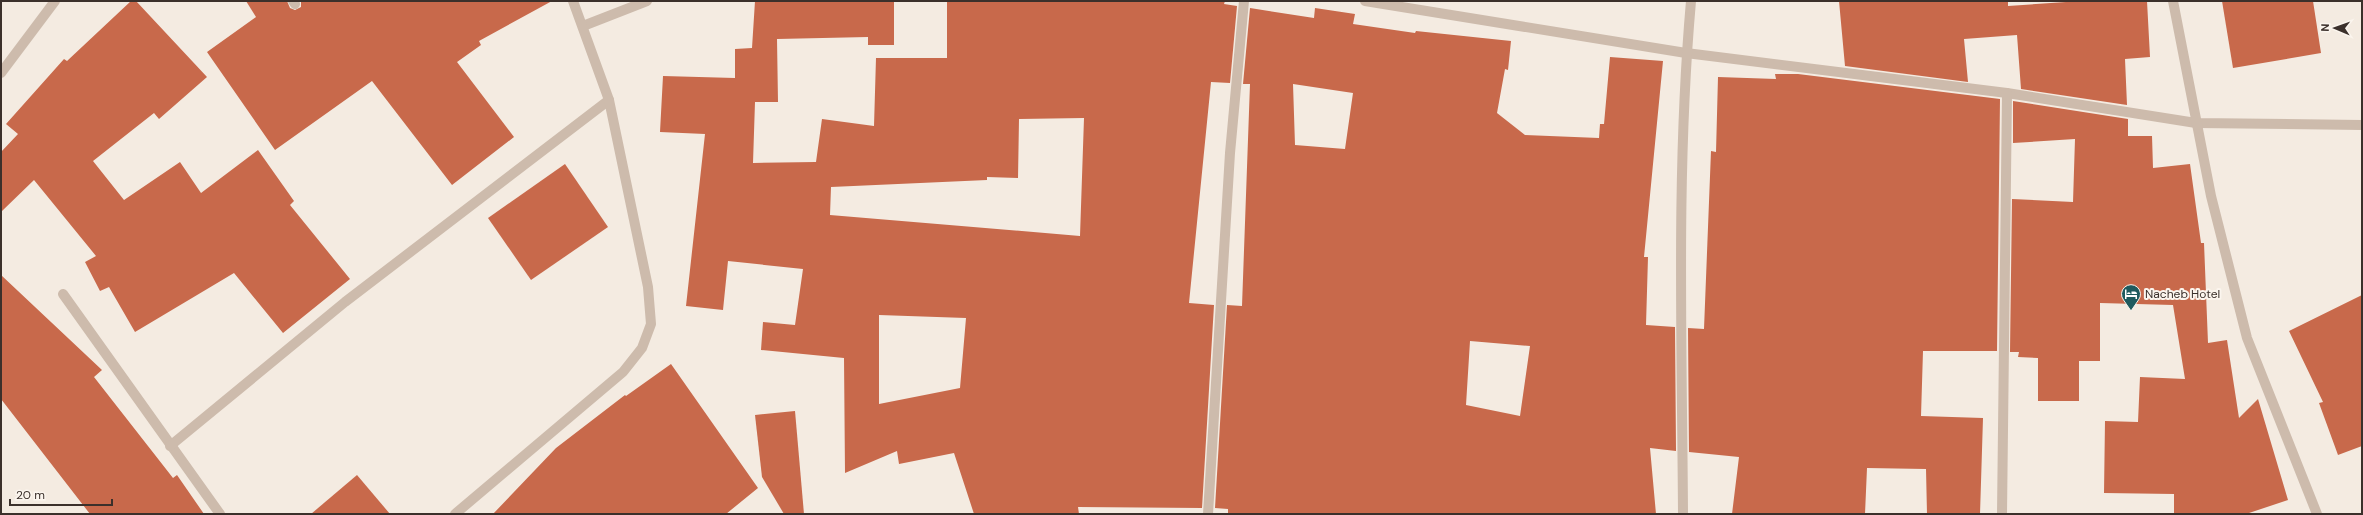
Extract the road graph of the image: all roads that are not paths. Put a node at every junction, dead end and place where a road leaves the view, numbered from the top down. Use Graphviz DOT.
graph roads {
  1 [pos="55,1"];
  2 [pos="573,1"];
  3 [pos="647,1"];
  4 [pos="1244,1"];
  5 [pos="1365,1"];
  6 [pos="1691,1"];
  7 [pos="2173,1"];
  8 [pos="583,26"];
  9 [pos="1686,53"];
  10 [pos="1,73"];
  11 [pos="2007,93"];
  12 [pos="609,100"];
  13 [pos="2196,123"];
  14 [pos="2362,125"];
  15 [pos="63,294"];
  16 [pos="170,446"];
  17 [pos="220,514"];
  18 [pos="454,514"];
  19 [pos="1208,514"];
  20 [pos="1683,514"];
  21 [pos="2002,514"];
  22 [pos="2317,514"];
  1 -- 10 [label="street"];
  2 -- 8 [label="street"];
  3 -- 8 [label="street"];
  4 -- 19 [label="street"];
  5 -- 9 [label="street"];
  6 -- 9 [label="street"];
  7 -- 13 [label="street"];
  8 -- 12 [label="street"];
  9 -- 11 [label="street"];
  9 -- 20 [label="street"];
  11 -- 13 [label="street"];
  11 -- 21 [label="street"];
  12 -- 16 [label="street"];
  12 -- 18 [label="street"];
  13 -- 14 [label="street"];
  13 -- 22 [label="street"];
  15 -- 16 [label="street"];
  16 -- 17 [label="street"];
}
